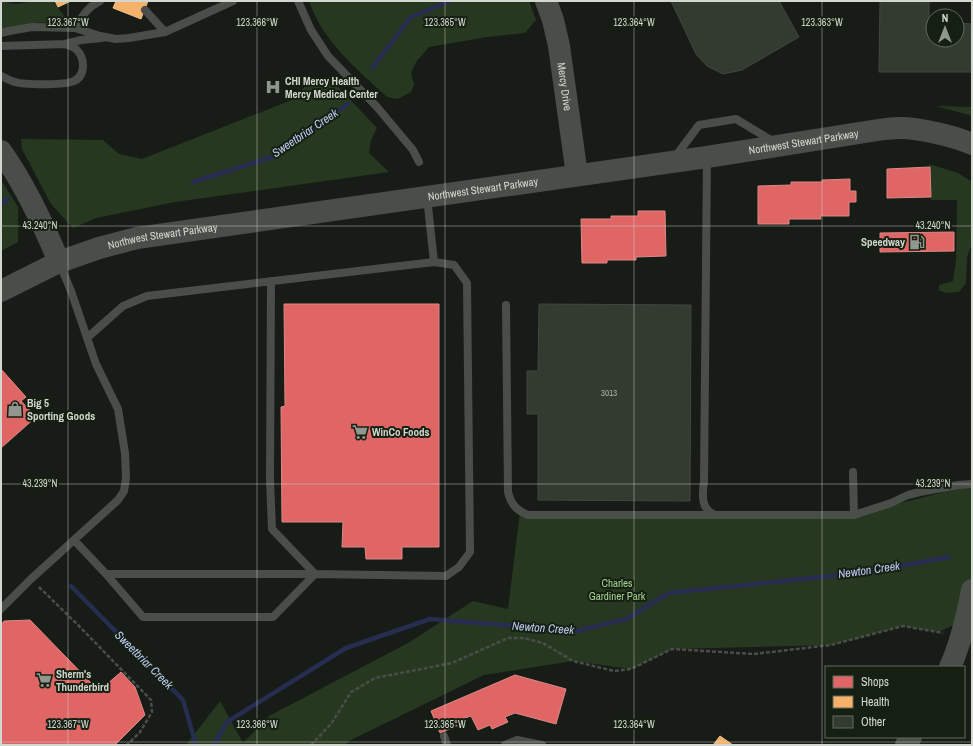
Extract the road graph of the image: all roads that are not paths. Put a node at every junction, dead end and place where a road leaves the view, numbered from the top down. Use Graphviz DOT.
graph roads {
  1 [pos="100,1"];
  2 [pos="232,1"];
  3 [pos="298,1"];
  4 [pos="547,5"];
  5 [pos="145,10"];
  6 [pos="75,28"];
  7 [pos="165,32"];
  8 [pos="1,33"];
  9 [pos="107,37"];
  10 [pos="65,44"];
  11 [pos="1,46"];
  12 [pos="1,76"];
  13 [pos="972,144"];
  14 [pos="778,145"];
  15 [pos="1,151"];
  16 [pos="707,157"];
  17 [pos="419,162"];
  18 [pos="672,162"];
  19 [pos="576,175"];
  20 [pos="427,196"];
  21 [pos="59,262"];
  22 [pos="434,262"];
  23 [pos="271,281"];
  24 [pos="1,291"];
  25 [pos="506,305"];
  26 [pos="87,338"];
  27 [pos="853,472"];
  28 [pos="972,484"];
  29 [pos="716,515"];
  30 [pos="854,515"];
  31 [pos="74,540"];
  32 [pos="106,574"];
  33 [pos="315,574"];
  34 [pos="972,590"];
  35 [pos="1,609"];
  36 [pos="950,666"];
  37 [pos="444,736"];
  38 [pos="447,745"];
  39 [pos="505,745"];
  40 [pos="542,745"];
  1 -- 6 [label="lane"];
  2 -- 7 [label="lane"];
  3 -- 17 [label="lane"];
  4 -- 19 [label="main road, Mercy Drive"];
  5 -- 7 [label="lane"];
  6 -- 8 [label="lane"];
  6 -- 9 [label="lane"];
  7 -- 9 [label="lane"];
  9 -- 10 [label="lane"];
  10 -- 11 [label="lane"];
  10 -- 12 [label="lane"];
  13 -- 14 [label="main road, Northwest Stewart Parkway"];
  14 -- 16 [label="main road, Northwest Stewart Parkway"];
  14 -- 18 [label="lane"];
  15 -- 21 [label="main road"];
  16 -- 18 [label="main road, Northwest Stewart Parkway"];
  16 -- 29 [label="lane"];
  18 -- 19 [label="main road, Northwest Stewart Parkway"];
  19 -- 20 [label="main road, Northwest Stewart Parkway"];
  20 -- 21 [label="main road, Northwest Stewart Parkway"];
  20 -- 22 [label="lane"];
  21 -- 24 [label="main road, Northwest Stewart Parkway"];
  21 -- 26 [label="lane"];
  22 -- 23 [label="lane"];
  22 -- 33 [label="lane"];
  23 -- 26 [label="lane"];
  23 -- 33 [label="lane"];
  25 -- 29 [label="lane"];
  26 -- 31 [label="lane"];
  27 -- 30 [label="lane"];
  28 -- 30 [label="lane"];
  29 -- 30 [label="lane"];
  31 -- 32 [label="lane"];
  31 -- 35 [label="lane"];
  32 -- 33 [label="lane"];
  32 -- 33 [label="lane"];
  34 -- 36 [label="main road"];
  37 -- 38 [label="lane"];
  39 -- 40 [label="lane"];
}
